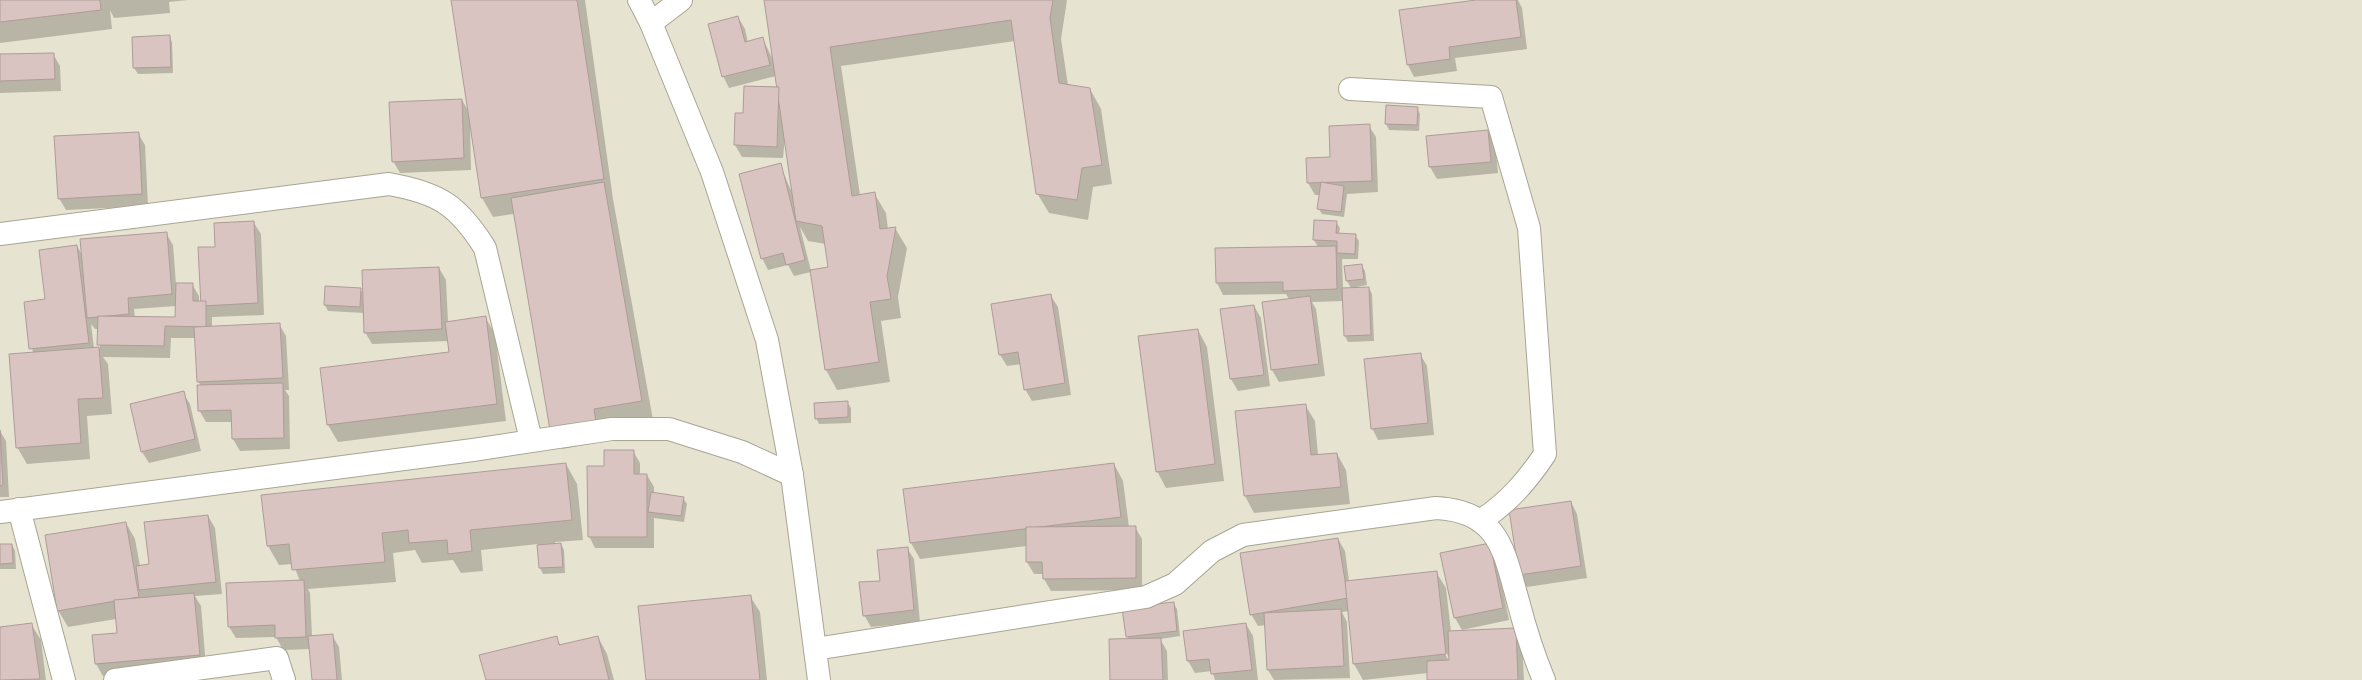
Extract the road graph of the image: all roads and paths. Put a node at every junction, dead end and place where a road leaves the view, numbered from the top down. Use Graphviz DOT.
graph roads {
  1 [pos="639,0"];
  2 [pos="681,0"];
  3 [pos="651,23"];
  4 [pos="1350,89"];
  5 [pos="0,234"];
  6 [pos="531,440"];
  7 [pos="792,475"];
  8 [pos="10,510"];
  9 [pos="1480,521"];
  10 [pos="816,648"];
  11 [pos="64,680"];
  12 [pos="115,680"];
  13 [pos="284,680"];
  14 [pos="819,680"];
  15 [pos="1544,680"];
  1 -- 3 [label="street"];
  2 -- 3 [label="street"];
  3 -- 7 [label="street"];
  4 -- 9 [label="street"];
  5 -- 6 [label="street"];
  6 -- 7 [label="street"];
  6 -- 8 [label="street"];
  7 -- 10 [label="street"];
  8 -- 11 [label="street"];
  9 -- 10 [label="street"];
  9 -- 15 [label="street"];
  10 -- 14 [label="street"];
  12 -- 13 [label="street"];
}
